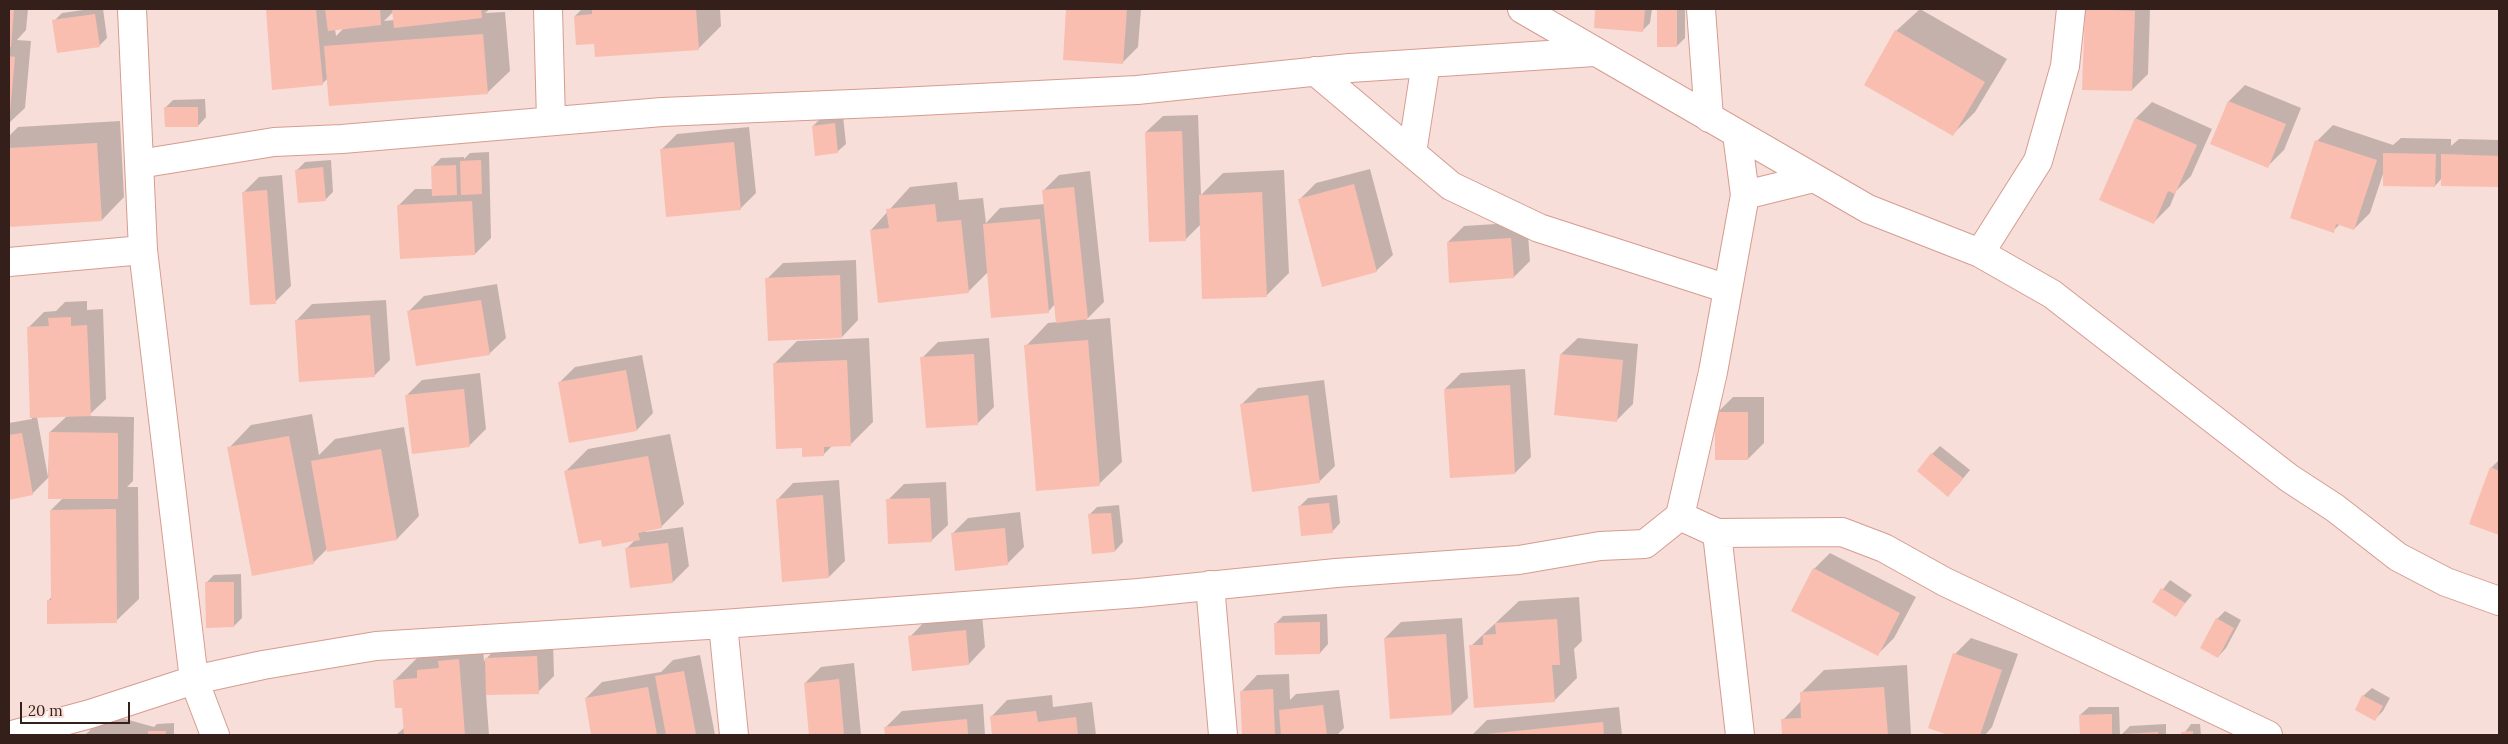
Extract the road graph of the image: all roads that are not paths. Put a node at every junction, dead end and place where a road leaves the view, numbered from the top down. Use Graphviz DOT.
graph roads {
  1 [pos="132,9"];
  2 [pos="548,9"];
  3 [pos="1522,9"];
  4 [pos="1701,9"];
  5 [pos="2071,9"];
  6 [pos="1594,52"];
  7 [pos="1426,63"];
  8 [pos="1315,71"];
  9 [pos="1709,118"];
  10 [pos="551,121"];
  11 [pos="1737,134"];
  12 [pos="1412,153"];
  13 [pos="139,164"];
  14 [pos="1814,178"];
  15 [pos="1745,195"];
  16 [pos="143,250"];
  17 [pos="1980,253"];
  18 [pos="9,262"];
  19 [pos="1728,290"];
  20 [pos="1680,516"];
  21 [pos="1716,533"];
  22 [pos="1210,585"];
  23 [pos="2499,601"];
  24 [pos="723,624"];
  25 [pos="194,680"];
  26 [pos="12,735"];
  27 [pos="215,735"];
  28 [pos="734,735"];
  29 [pos="1223,735"];
  30 [pos="1740,735"];
  31 [pos="2268,735"];
  1 -- 13 [label="street"];
  2 -- 10 [label="street"];
  3 -- 6 [label="street"];
  4 -- 9 [label="street"];
  5 -- 17 [label="street"];
  6 -- 7 [label="street"];
  6 -- 9 [label="street"];
  7 -- 8 [label="street"];
  7 -- 12 [label="street"];
  8 -- 10 [label="street"];
  8 -- 12 [label="street"];
  9 -- 11 [label="street"];
  10 -- 13 [label="street"];
  11 -- 14 [label="street"];
  11 -- 15 [label="street"];
  12 -- 19 [label="street"];
  13 -- 16 [label="street"];
  14 -- 15 [label="street"];
  14 -- 17 [label="street"];
  15 -- 19 [label="street"];
  16 -- 18 [label="street"];
  16 -- 25 [label="street"];
  17 -- 23 [label="street"];
  19 -- 20 [label="street"];
  20 -- 21 [label="street"];
  20 -- 22 [label="street"];
  21 -- 30 [label="street"];
  21 -- 31 [label="street"];
  22 -- 24 [label="street"];
  22 -- 29 [label="street"];
  24 -- 25 [label="street"];
  24 -- 28 [label="street"];
  25 -- 26 [label="street"];
  25 -- 27 [label="street"];
}
